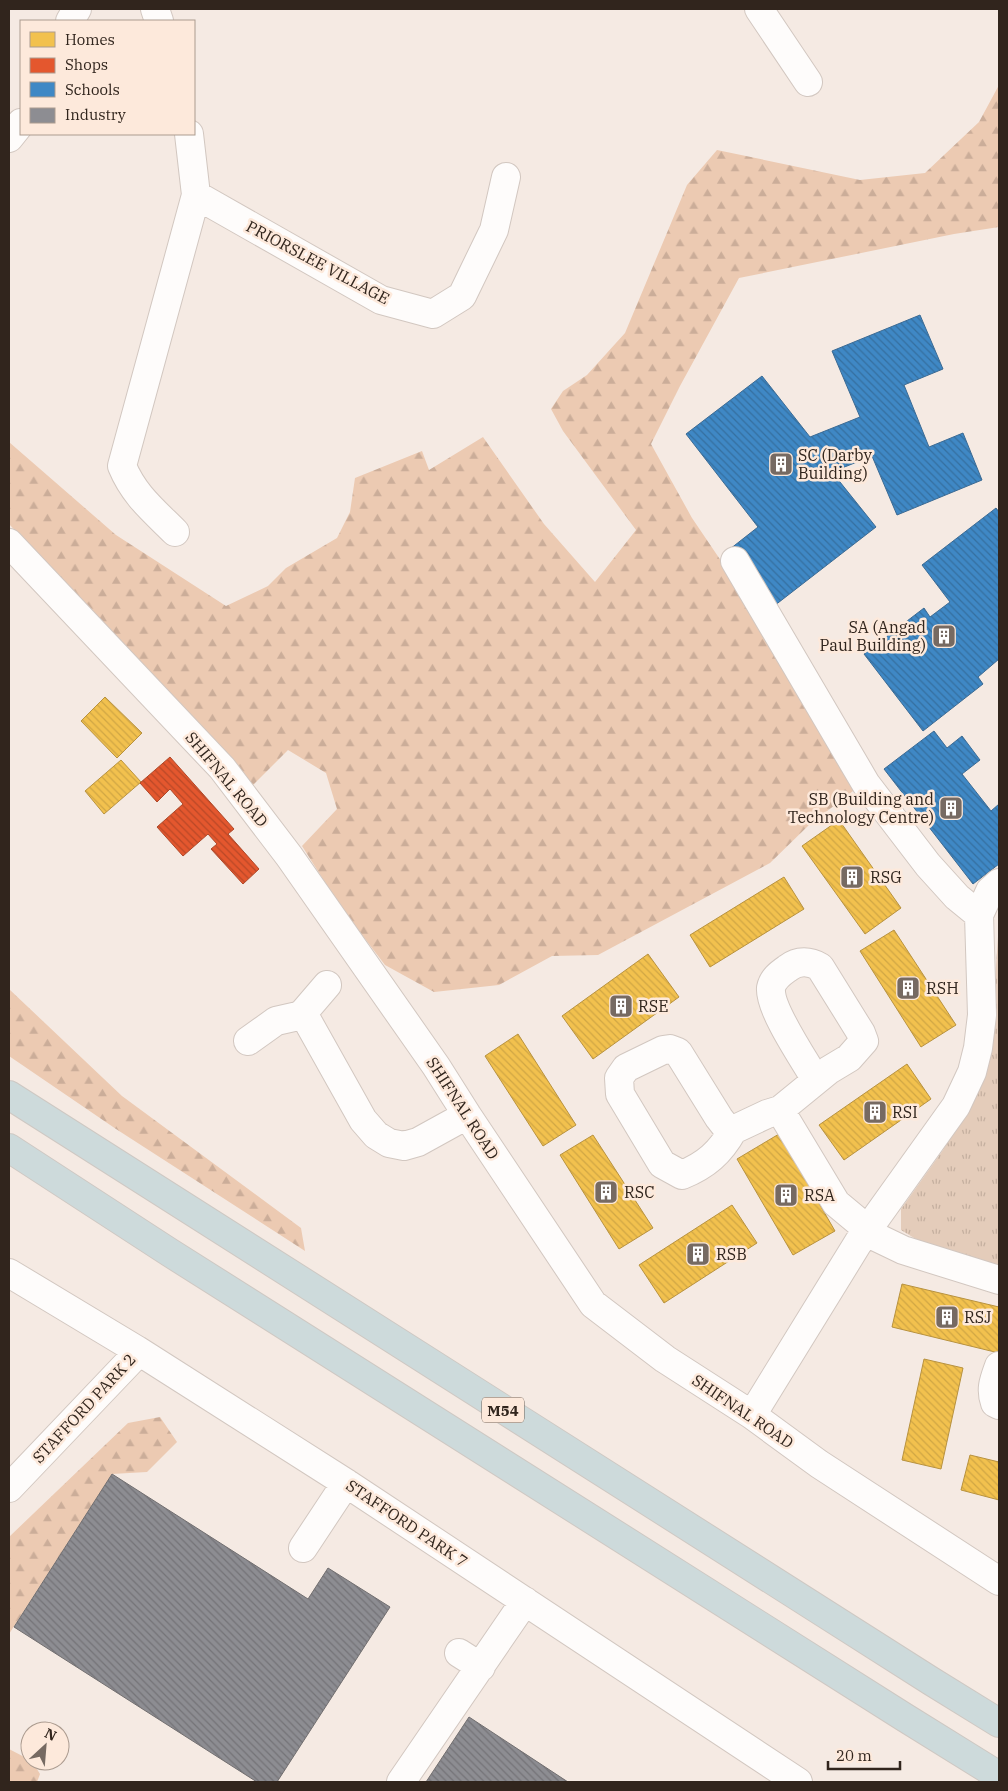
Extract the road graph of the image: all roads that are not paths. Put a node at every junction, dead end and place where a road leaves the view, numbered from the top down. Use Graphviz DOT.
graph roads {
  1 [pos="77,9"];
  2 [pos="759,9"];
  3 [pos="71,20"];
  4 [pos="808,82"];
  5 [pos="20,123"];
  6 [pos="189,135"];
  7 [pos="9,138"];
  8 [pos="506,177"];
  9 [pos="196,196"];
  10 [pos="175,532"];
  11 [pos="9,542"];
  12 [pos="735,561"];
  13 [pos="999,883"];
  14 [pos="979,915"];
  15 [pos="327,985"];
  16 [pos="303,1013"];
  17 [pos="248,1041"];
  18 [pos="816,1080"];
  19 [pos="9,1094"];
  20 [pos="780,1110"];
  21 [pos="467,1116"];
  22 [pos="733,1130"];
  23 [pos="9,1148"];
  24 [pos="868,1229"];
  25 [pos="9,1274"];
  26 [pos="999,1280"];
  27 [pos="138,1350"];
  28 [pos="999,1366"];
  29 [pos="999,1405"];
  30 [pos="752,1415"];
  31 [pos="346,1483"];
  32 [pos="9,1488"];
  33 [pos="303,1548"];
  34 [pos="999,1582"];
  35 [pos="525,1601"];
  36 [pos="999,1723"];
  37 [pos="999,1776"];
  38 [pos="401,1782"];
  39 [pos="798,1782"];
  1 -- 3 [label="street"];
  2 -- 4 [label="street"];
  5 -- 7 [label="street"];
  6 -- 9 [label="street"];
  8 -- 9 [label="street, PRIORSLEE VILLAGE"];
  9 -- 10 [label="street"];
  11 -- 21 [label="street, SHIFNAL ROAD"];
  12 -- 14 [label="street"];
  13 -- 14 [label="street"];
  14 -- 24 [label="street"];
  15 -- 16 [label="street"];
  16 -- 17 [label="street"];
  16 -- 21 [label="street"];
  18 -- 20 [label="street"];
  19 -- 36 [label="highway, M54"];
  20 -- 22 [label="street"];
  20 -- 24 [label="street"];
  21 -- 30 [label="street, SHIFNAL ROAD"];
  22 -- 22 [label="street"];
  23 -- 37 [label="highway, M54"];
  24 -- 26 [label="street"];
  24 -- 30 [label="street"];
  25 -- 27 [label="street, STAFFORD PARK 7"];
  27 -- 31 [label="street, STAFFORD PARK 7"];
  27 -- 32 [label="street, STAFFORD PARK 2"];
  28 -- 29 [label="street"];
  30 -- 34 [label="street, SHIFNAL ROAD"];
  31 -- 33 [label="street"];
  31 -- 35 [label="street, STAFFORD PARK 7"];
  35 -- 38 [label="street"];
  35 -- 39 [label="street, STAFFORD PARK 7"];
}
